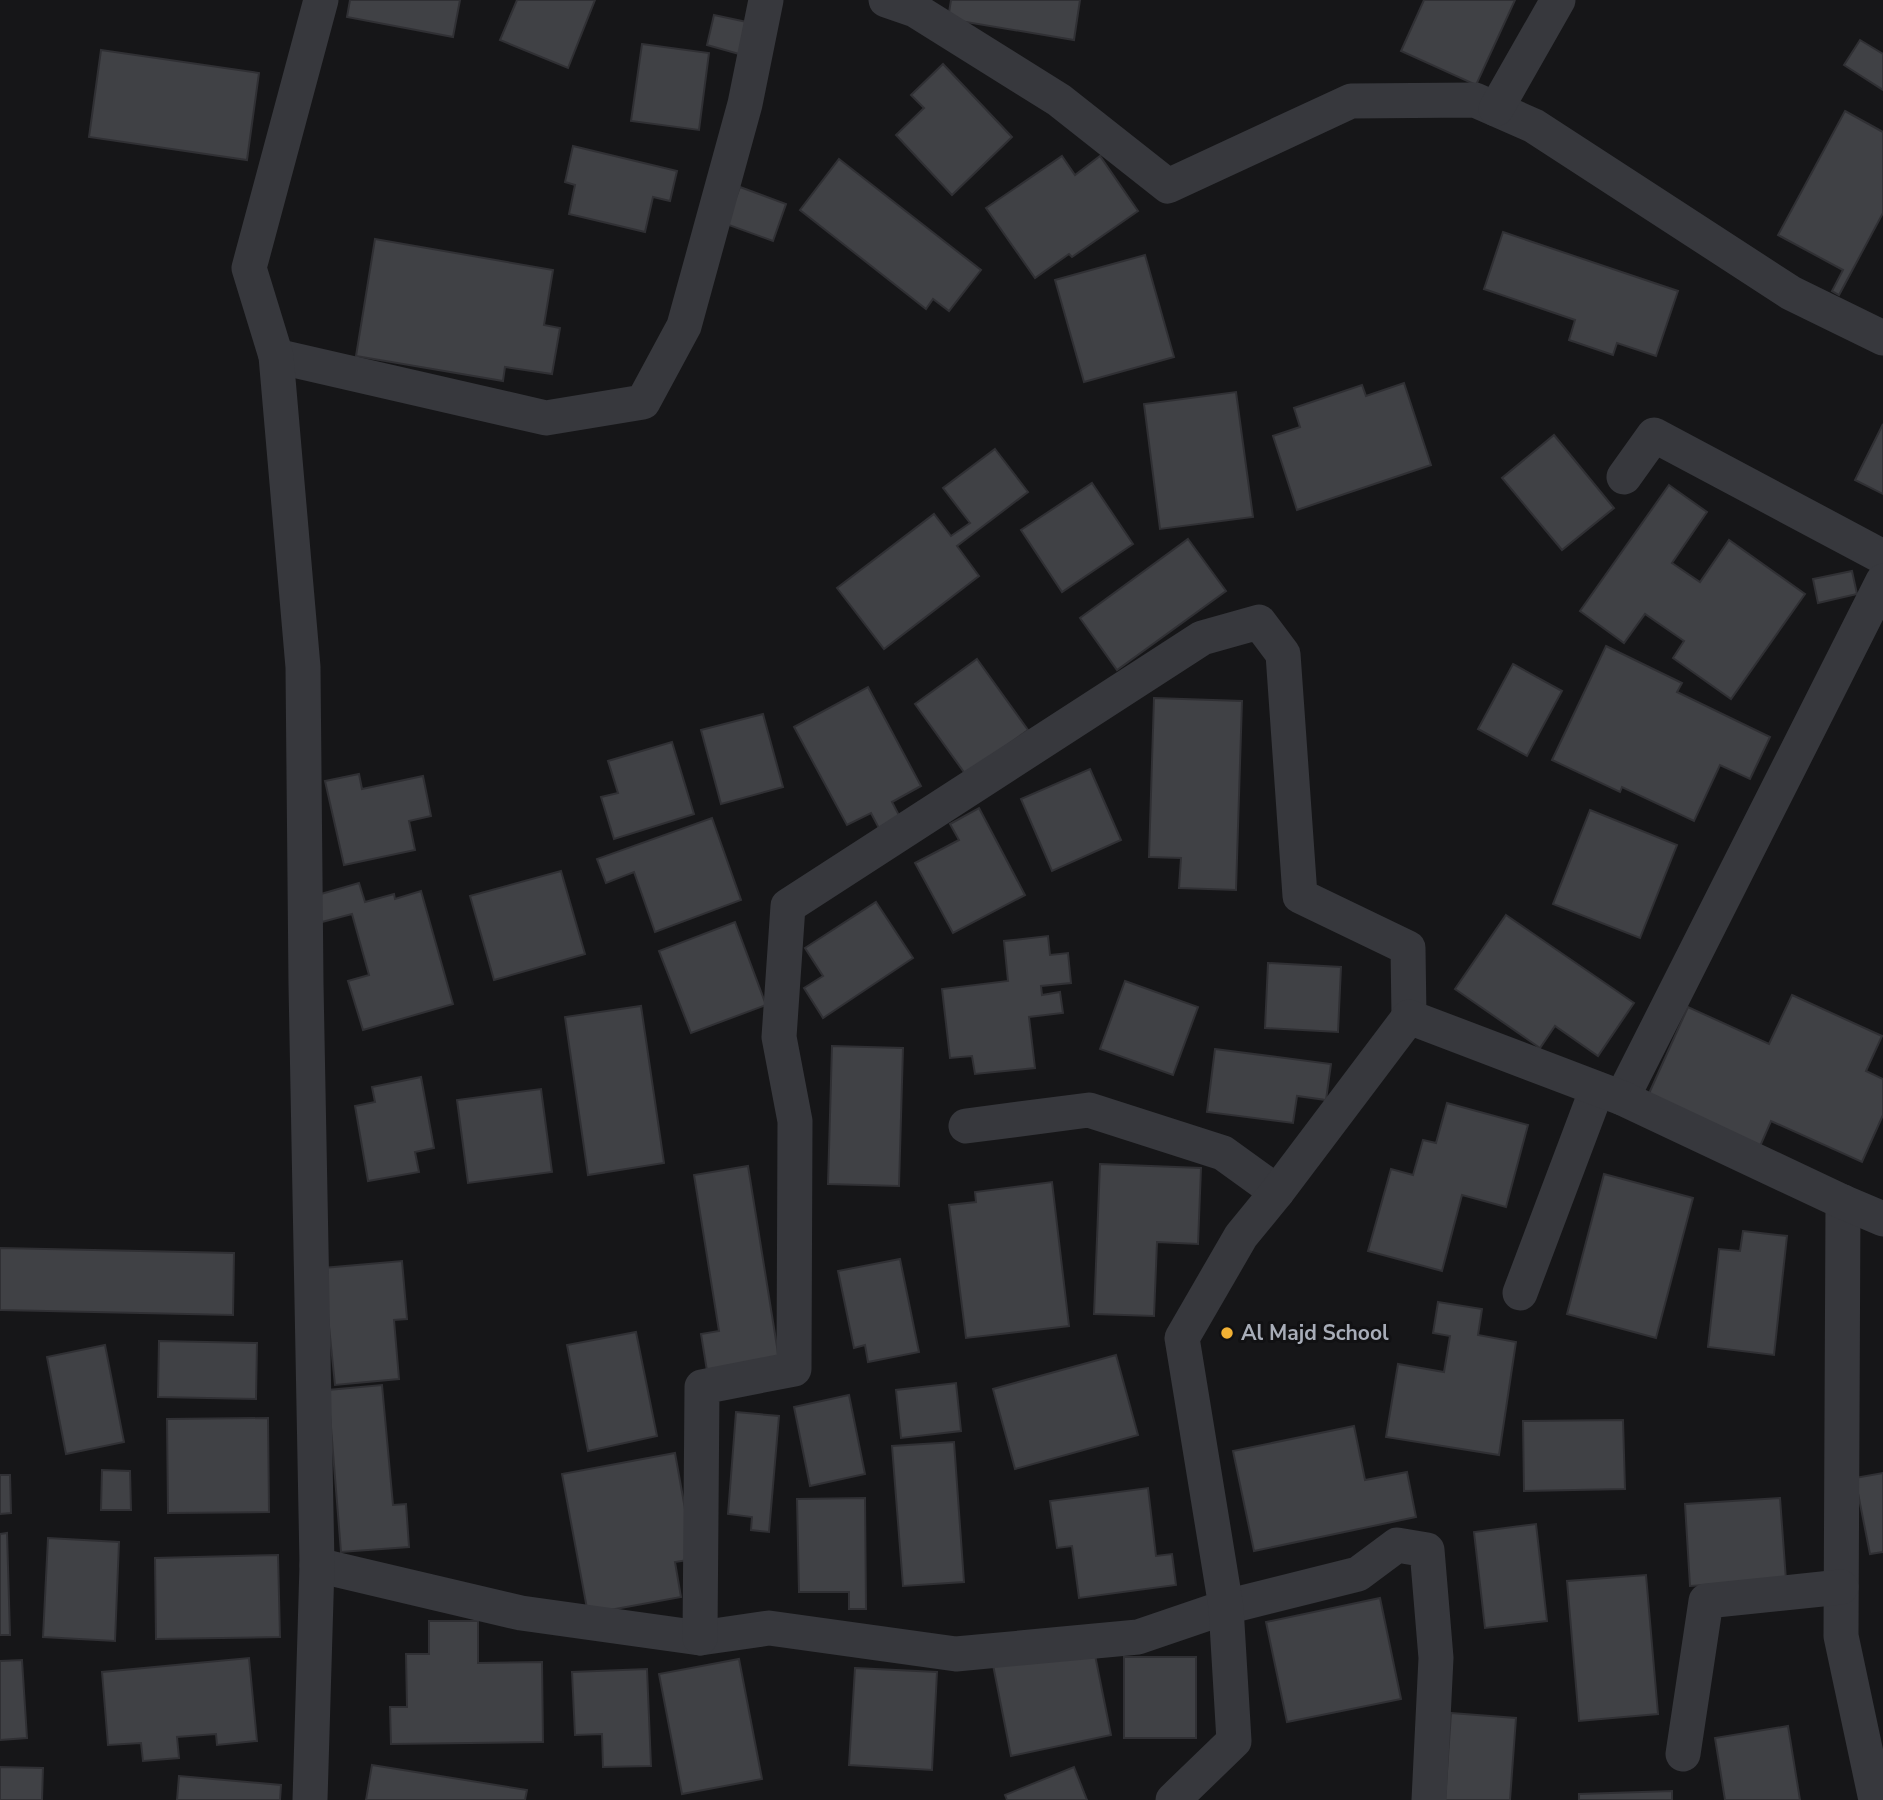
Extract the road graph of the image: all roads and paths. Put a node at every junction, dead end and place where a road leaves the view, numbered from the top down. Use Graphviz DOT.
graph roads {
  1 [pos="321,0"];
  2 [pos="766,0"];
  3 [pos="886,0"];
  4 [pos="1558,0"];
  5 [pos="1496,109"];
  6 [pos="1883,338"];
  7 [pos="276,356"];
  8 [pos="1624,477"];
  9 [pos="1883,557"];
  10 [pos="1883,581"];
  11 [pos="1409,1017"];
  12 [pos="1609,1093"];
  13 [pos="966,1126"];
  14 [pos="1277,1192"];
  15 [pos="1843,1202"];
  16 [pos="1883,1219"];
  17 [pos="1520,1293"];
  18 [pos="317,1565"];
  19 [pos="1841,1587"];
  20 [pos="1226,1607"];
  21 [pos="700,1638"];
  22 [pos="1683,1754"];
  23 [pos="310,1800"];
  24 [pos="1173,1800"];
  25 [pos="1429,1800"];
  26 [pos="1876,1800"];
  1 -- 7 [label="street"];
  2 -- 7 [label="street"];
  3 -- 5 [label="street"];
  4 -- 5 [label="street"];
  5 -- 6 [label="street"];
  7 -- 18 [label="street"];
  8 -- 9 [label="street"];
  10 -- 12 [label="street"];
  11 -- 12 [label="street"];
  11 -- 14 [label="street"];
  11 -- 21 [label="street"];
  12 -- 15 [label="street"];
  12 -- 17 [label="street"];
  13 -- 14 [label="street"];
  14 -- 20 [label="street"];
  15 -- 16 [label="street"];
  15 -- 19 [label="street"];
  18 -- 21 [label="street"];
  18 -- 23 [label="street"];
  19 -- 22 [label="street"];
  19 -- 26 [label="street"];
  20 -- 21 [label="street"];
  20 -- 24 [label="street"];
  20 -- 25 [label="street"];
}
